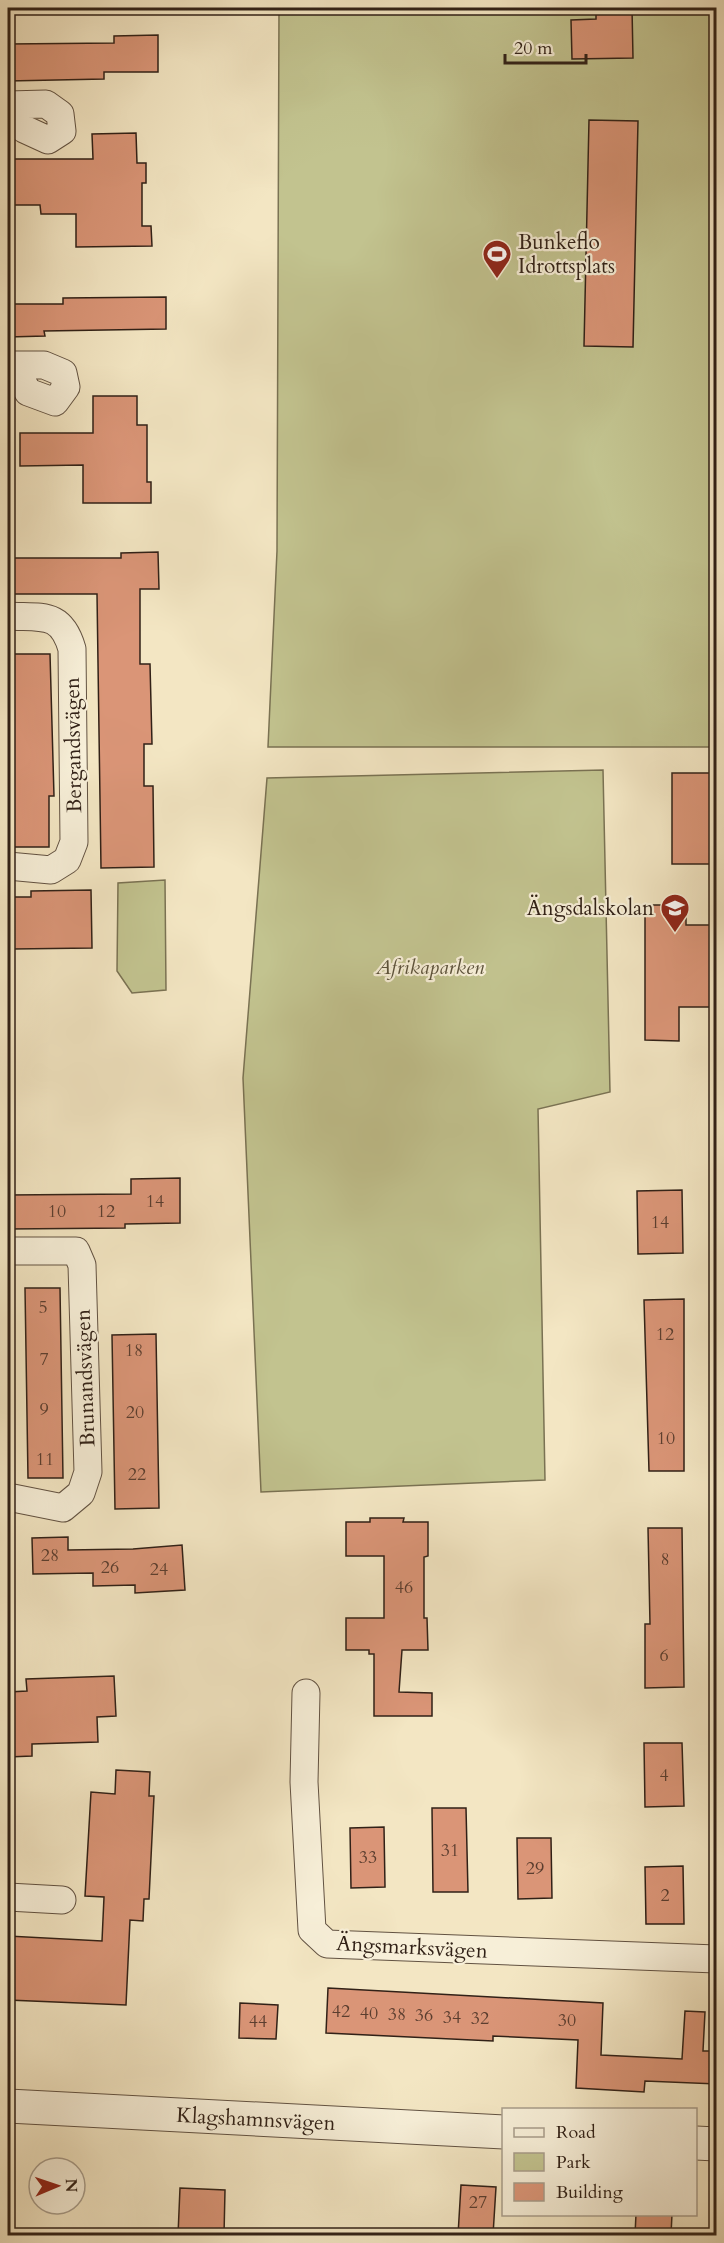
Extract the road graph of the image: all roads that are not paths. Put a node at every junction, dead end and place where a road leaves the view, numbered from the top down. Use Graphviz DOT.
graph roads {
  1 [pos="8,616"];
  2 [pos="8,867"];
  3 [pos="8,1251"];
  4 [pos="8,1497"];
  5 [pos="306,1693"];
  6 [pos="8,1898"];
  7 [pos="62,1900"];
  8 [pos="717,1959"];
  9 [pos="8,2106"];
  10 [pos="502,2132"];
  11 [pos="697,2143"];
  12 [pos="717,2144"];
  1 -- 2 [label="street, Bergandsvägen"];
  3 -- 4 [label="street, Brunandsvägen"];
  5 -- 8 [label="street, Ängsmarksvägen"];
  6 -- 7 [label="street"];
  9 -- 10 [label="street, Klagshamnsvägen"];
  11 -- 12 [label="street"];
}
